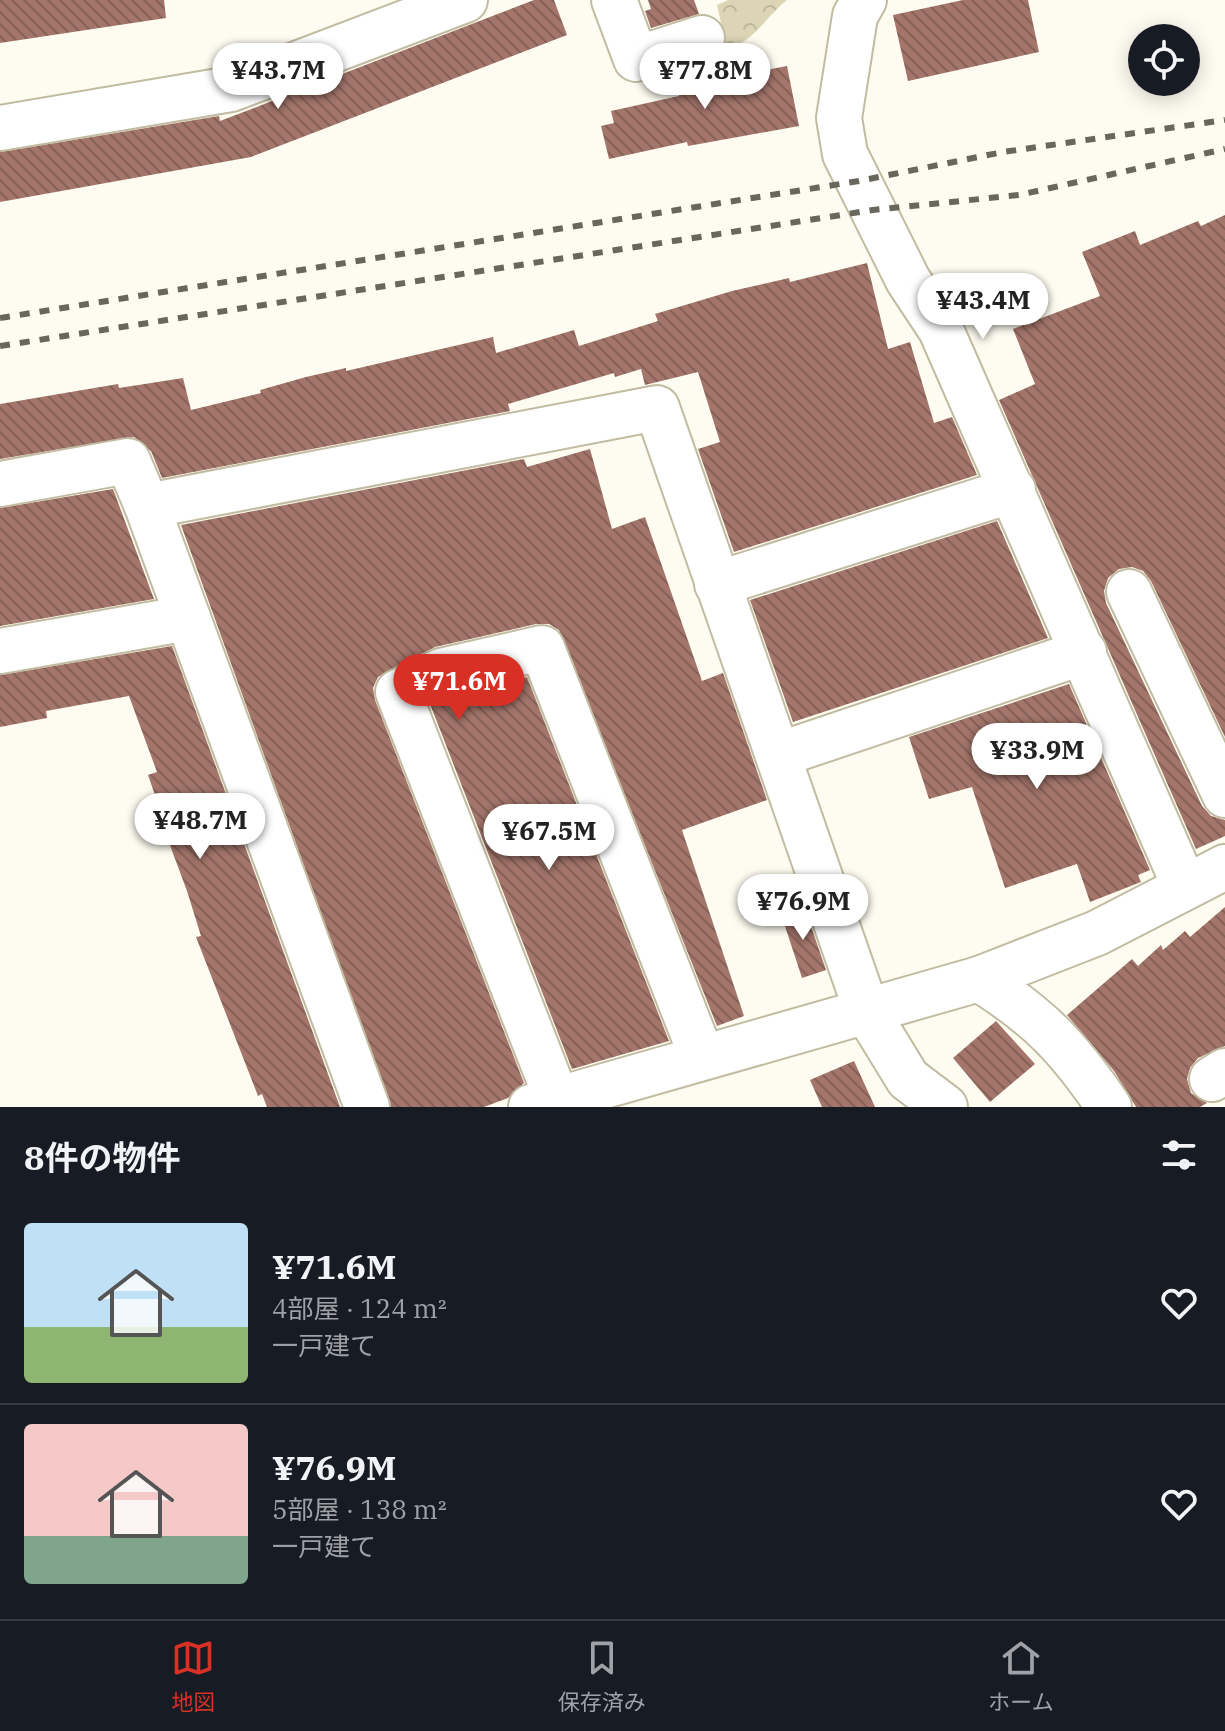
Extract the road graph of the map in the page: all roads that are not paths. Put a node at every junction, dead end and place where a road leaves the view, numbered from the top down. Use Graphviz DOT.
graph roads {
  1 [pos="465,0"];
  2 [pos="614,0"];
  3 [pos="864,0"];
  4 [pos="702,38"];
  5 [pos="0,128"];
  6 [pos="0,484"];
  7 [pos="1013,490"];
  8 [pos="147,506"];
  9 [pos="717,584"];
  10 [pos="1129,592"];
  11 [pos="188,618"];
  12 [pos="0,651"];
  13 [pos="1084,652"];
  14 [pos="778,755"];
  15 [pos="1225,795"];
  16 [pos="1225,867"];
  17 [pos="1185,887"];
  18 [pos="979,979"];
  19 [pos="867,1012"];
  20 [pos="702,1057"];
  21 [pos="544,1102"];
  22 [pos="367,1107"];
  23 [pos="945,1107"];
  24 [pos="1109,1107"];
  1 -- 5 [label="street"];
  2 -- 4 [label="street"];
  3 -- 7 [label="street"];
  6 -- 8 [label="street"];
  7 -- 9 [label="street"];
  7 -- 13 [label="street"];
  8 -- 9 [label="street"];
  8 -- 11 [label="street"];
  9 -- 14 [label="street"];
  10 -- 15 [label="street"];
  11 -- 12 [label="street"];
  11 -- 22 [label="street"];
  13 -- 14 [label="street"];
  13 -- 17 [label="street"];
  14 -- 19 [label="street"];
  16 -- 17 [label="street"];
  17 -- 18 [label="street"];
  18 -- 19 [label="street"];
  18 -- 24 [label="street"];
  19 -- 20 [label="street"];
  19 -- 23 [label="street"];
  20 -- 21 [label="street"];
  20 -- 21 [label="street"];
}
